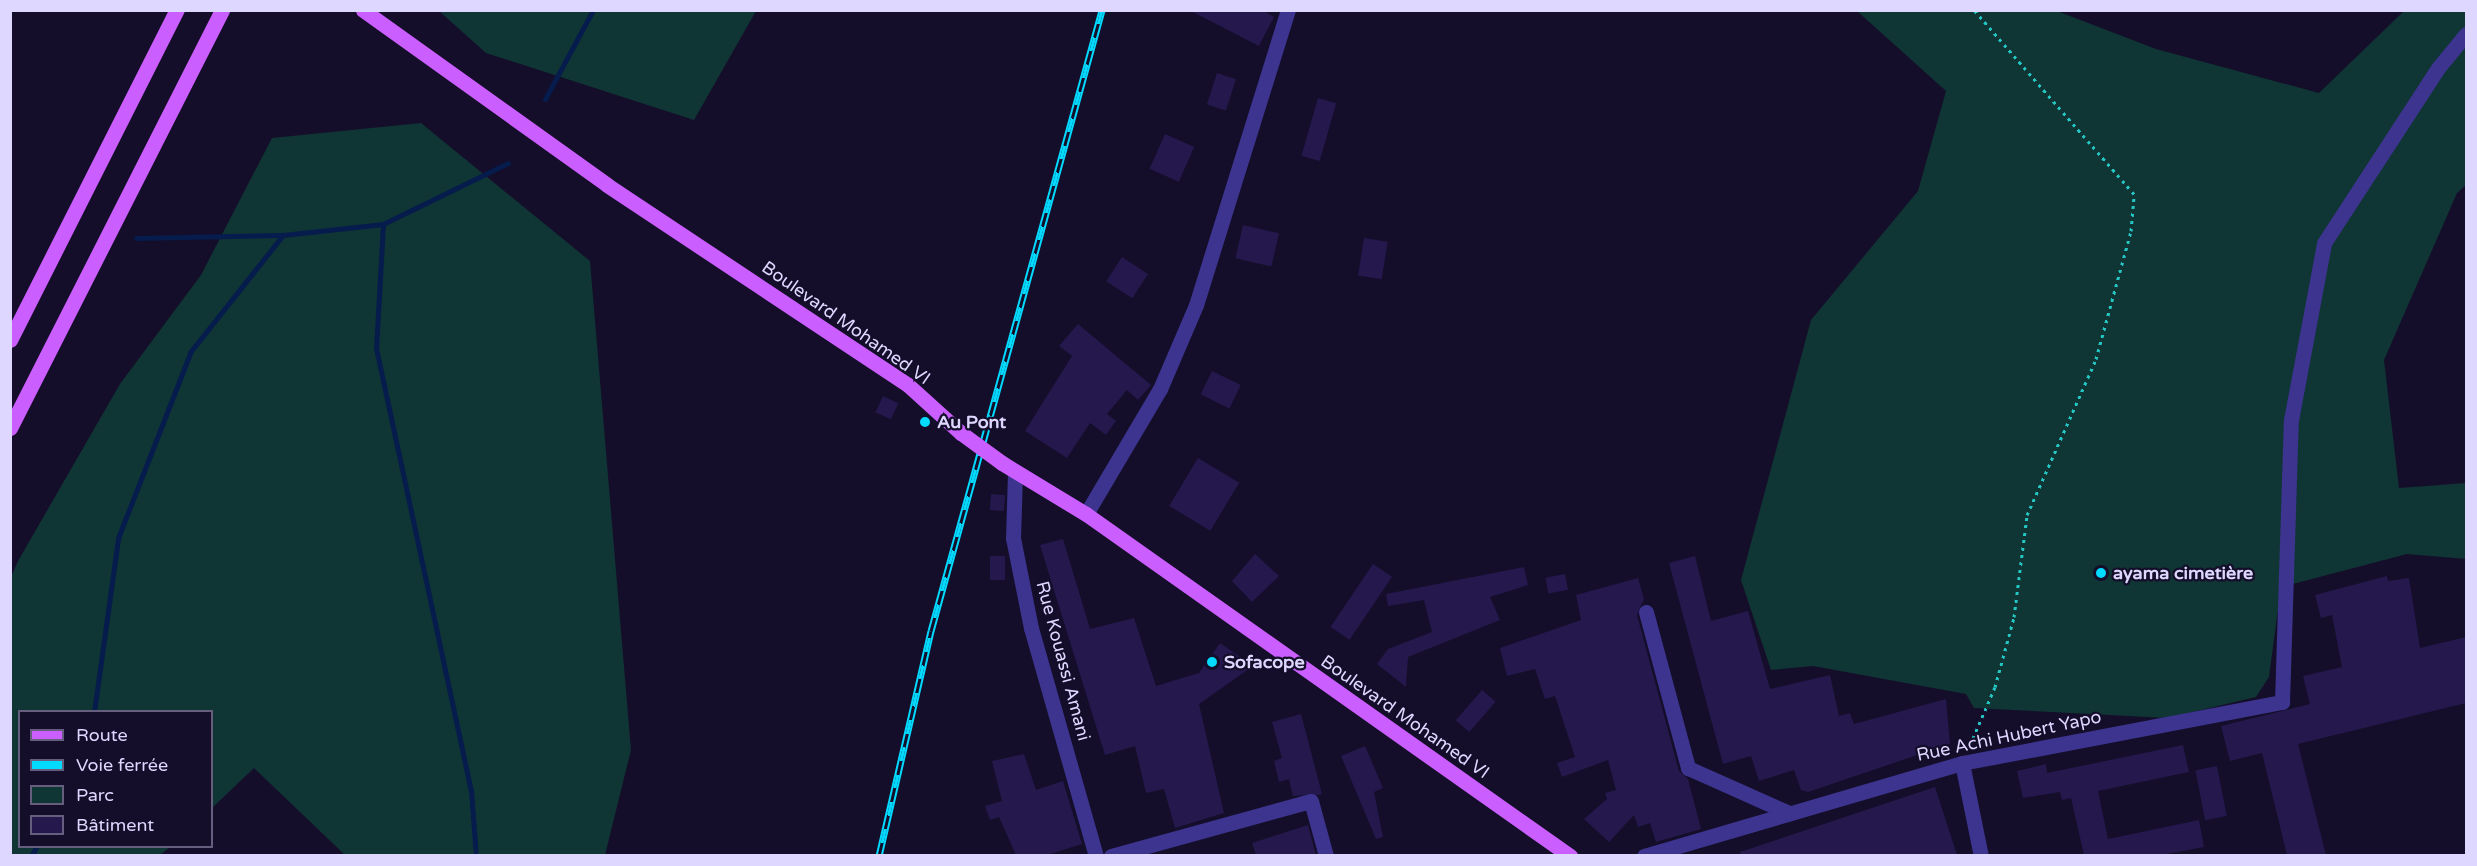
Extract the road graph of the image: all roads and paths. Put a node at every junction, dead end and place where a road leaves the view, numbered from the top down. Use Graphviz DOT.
graph roads {
  1 [pos="177,10"];
  2 [pos="222,10"];
  3 [pos="363,10"];
  4 [pos="1288,10"];
  5 [pos="1974,10"];
  6 [pos="2466,34"];
  7 [pos="10,340"];
  8 [pos="10,428"];
  9 [pos="1008,467"];
  10 [pos="1086,514"];
  11 [pos="1646,612"];
  12 [pos="1962,763"];
  13 [pos="1789,813"];
  14 [pos="1096,855"];
  15 [pos="1111,855"];
  16 [pos="1326,855"];
  17 [pos="1570,855"];
  18 [pos="1644,855"];
  19 [pos="1981,855"];
  1 -- 7 [label="main road"];
  2 -- 8 [label="main road"];
  3 -- 9 [label="main road, Boulevard Mohamed VI, bridge"];
  4 -- 10 [label="street"];
  5 -- 12 [label="path"];
  6 -- 12 [label="street, Rue Achi Hubert Yapo"];
  9 -- 10 [label="main road, Boulevard Mohamed VI"];
  9 -- 14 [label="street, Rue Kouassi Amani"];
  10 -- 17 [label="main road, Boulevard Mohamed VI"];
  11 -- 13 [label="street"];
  12 -- 13 [label="street, Rue Achi Hubert Yapo"];
  12 -- 19 [label="street"];
  13 -- 18 [label="street, Rue Achi Hubert Yapo"];
  15 -- 16 [label="street"];
}
